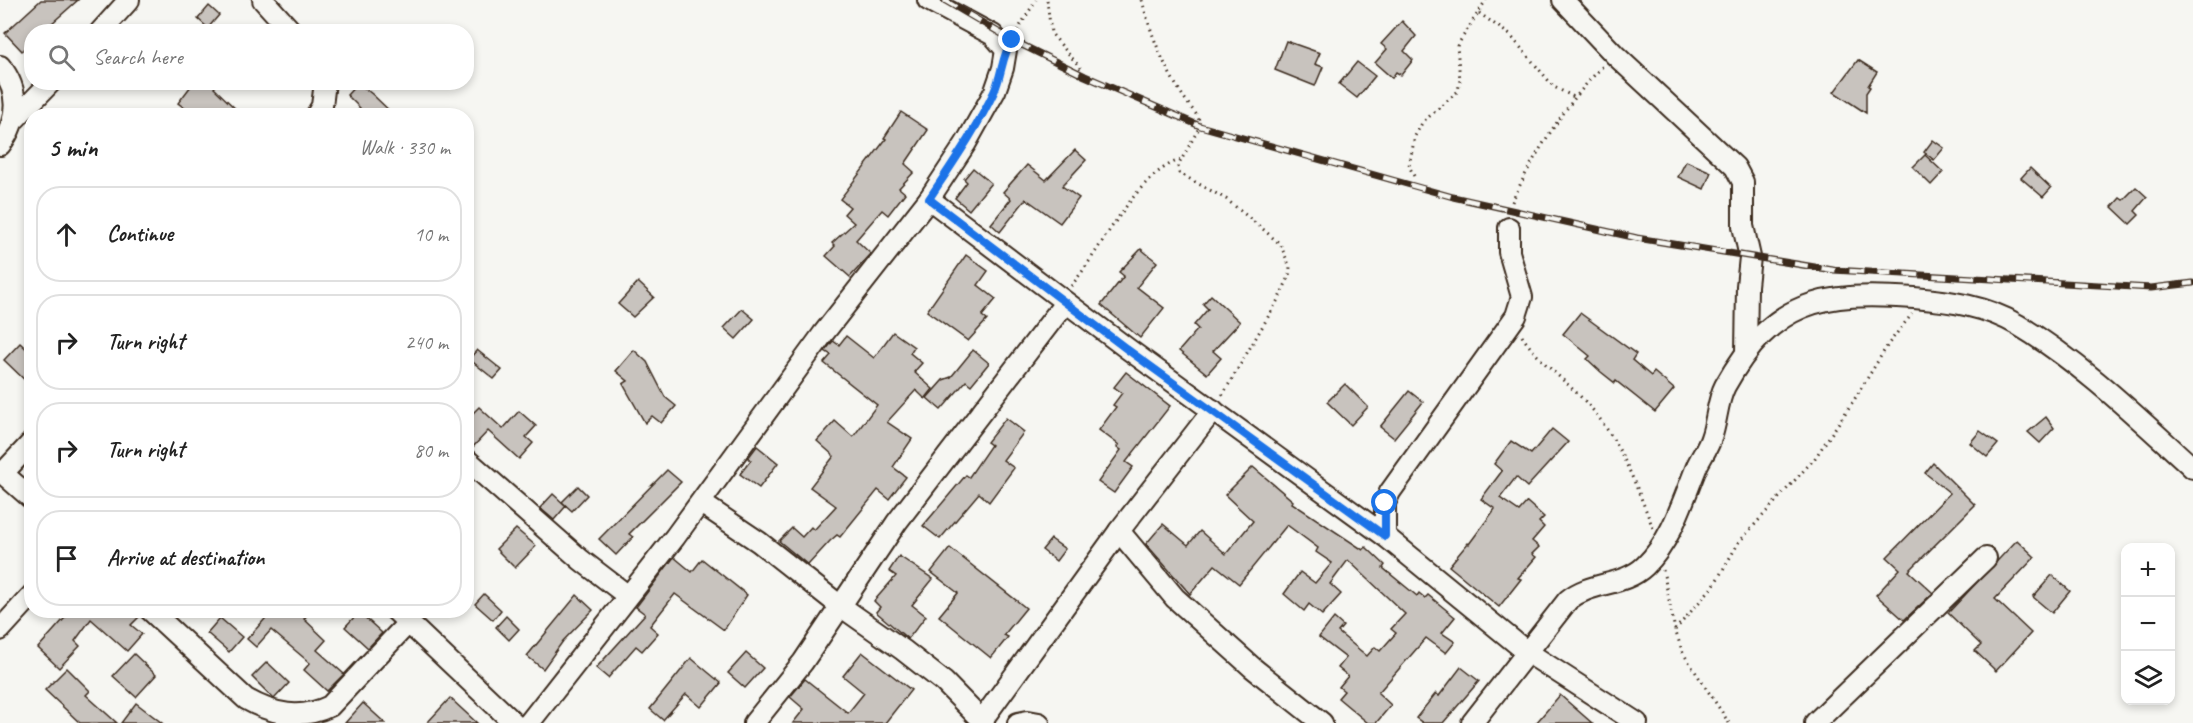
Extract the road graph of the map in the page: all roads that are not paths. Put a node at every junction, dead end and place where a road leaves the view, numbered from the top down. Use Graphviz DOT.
graph roads {
  1 [pos="129,0"];
  2 [pos="263,0"];
  3 [pos="928,0"];
  4 [pos="1563,0"];
  5 [pos="107,24"];
  6 [pos="285,24"];
  7 [pos="0,66"];
  8 [pos="43,90"];
  9 [pos="324,90"];
  10 [pos="26,108"];
  11 [pos="321,108"];
  12 [pos="24,110"];
  13 [pos="15,119"];
  14 [pos="0,145"];
  15 [pos="929,199"];
  16 [pos="1509,228"];
  17 [pos="1063,301"];
  18 [pos="1746,353"];
  19 [pos="1213,410"];
  20 [pos="24,450"];
  21 [pos="474,466"];
  22 [pos="2193,468"];
  23 [pos="2,472"];
  24 [pos="24,492"];
  25 [pos="701,503"];
  26 [pos="1119,531"];
  27 [pos="1385,536"];
  28 [pos="1986,558"];
  29 [pos="628,596"];
  30 [pos="24,604"];
  31 [pos="839,605"];
  32 [pos="159,618"];
  33 [pos="401,618"];
  34 [pos="403,618"];
  35 [pos="0,630"];
  36 [pos="1527,652"];
  37 [pos="982,722"];
  38 [pos="514,723"];
  39 [pos="529,723"];
  40 [pos="754,723"];
  41 [pos="1018,723"];
  42 [pos="1039,723"];
  43 [pos="1322,723"];
  44 [pos="1472,723"];
  45 [pos="1636,723"];
  46 [pos="1815,723"];
  1 -- 5 [label="street"];
  2 -- 6 [label="street"];
  3 -- 15 [label="street"];
  4 -- 18 [label="street"];
  7 -- 13 [label="street"];
  8 -- 10 [label="street"];
  9 -- 11 [label="street"];
  12 -- 13 [label="street"];
  13 -- 14 [label="street"];
  15 -- 17 [label="street"];
  15 -- 25 [label="street"];
  16 -- 27 [label="street"];
  17 -- 19 [label="street"];
  17 -- 31 [label="street"];
  18 -- 22 [label="street"];
  18 -- 36 [label="street"];
  19 -- 26 [label="street"];
  19 -- 27 [label="street"];
  20 -- 23 [label="street"];
  21 -- 29 [label="street"];
  23 -- 24 [label="street"];
  25 -- 29 [label="street"];
  25 -- 31 [label="street"];
  26 -- 37 [label="street"];
  26 -- 43 [label="street"];
  27 -- 36 [label="street"];
  28 -- 46 [label="street"];
  29 -- 39 [label="street"];
  30 -- 35 [label="street"];
  31 -- 37 [label="street"];
  31 -- 40 [label="street"];
  32 -- 33 [label="street"];
  34 -- 38 [label="street"];
  36 -- 44 [label="street"];
  36 -- 45 [label="street"];
  41 -- 42 [label="street"];
}
